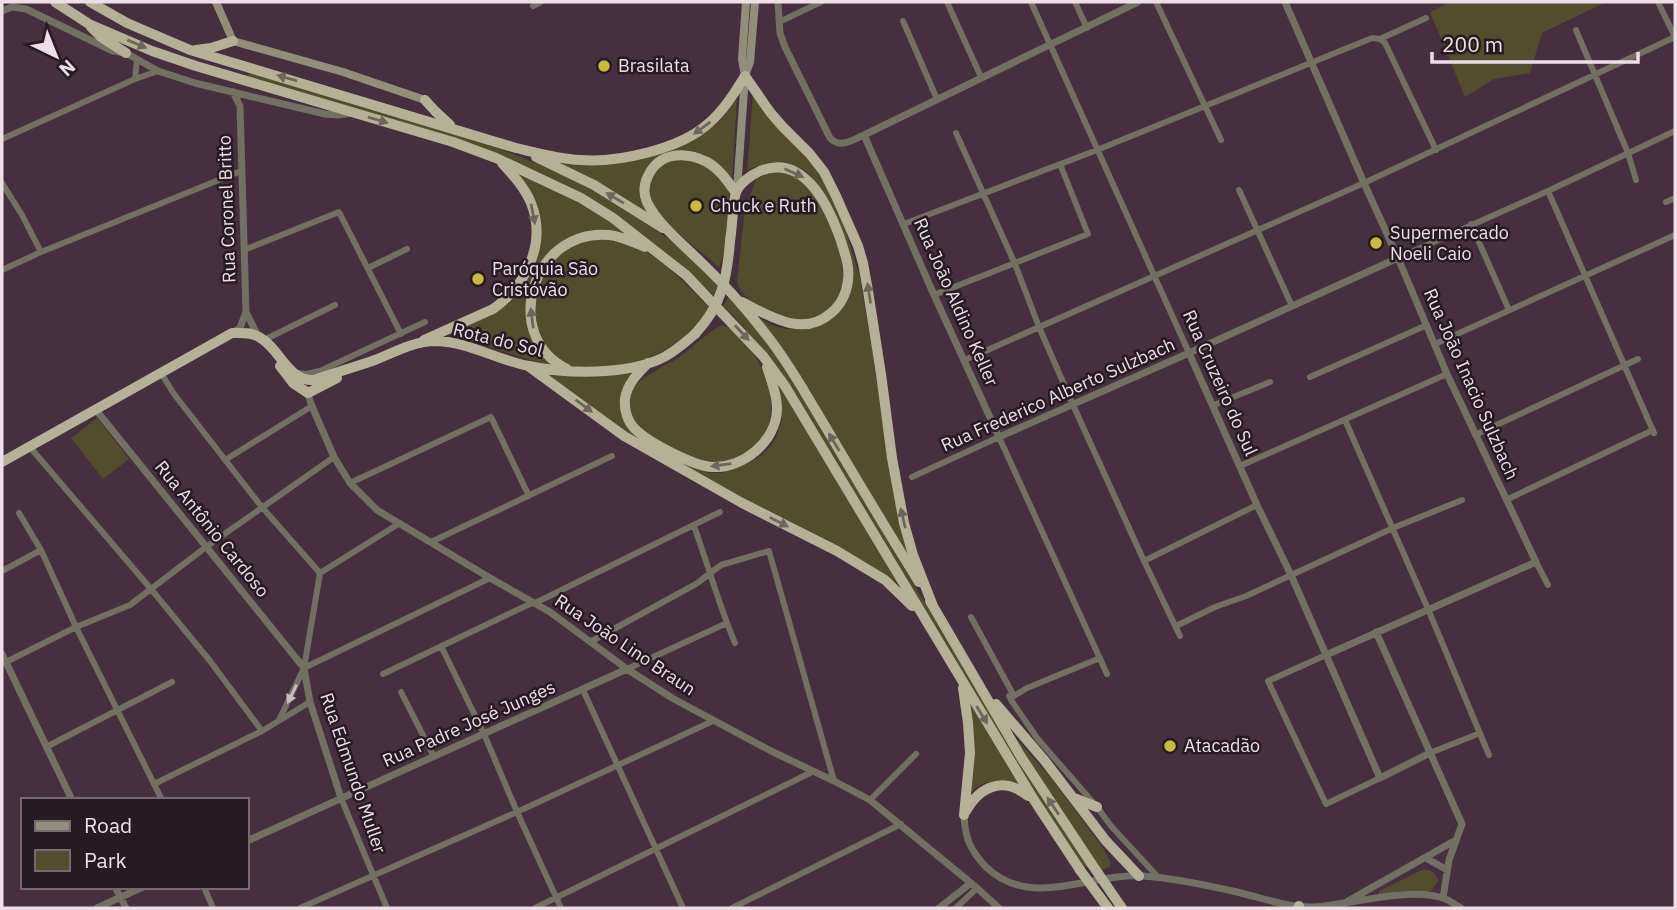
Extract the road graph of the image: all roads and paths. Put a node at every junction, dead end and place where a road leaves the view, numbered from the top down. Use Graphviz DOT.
graph roads {
  1 [pos="55,2"];
  2 [pos="90,2"];
  3 [pos="216,2"];
  4 [pos="541,2"];
  5 [pos="746,2"];
  6 [pos="755,2"];
  7 [pos="778,2"];
  8 [pos="821,2"];
  9 [pos="947,2"];
  10 [pos="1031,2"];
  11 [pos="1075,2"];
  12 [pos="1138,2"];
  13 [pos="1156,2"];
  14 [pos="1285,2"];
  15 [pos="1658,2"];
  16 [pos="533,6"];
  17 [pos="2,11"];
  18 [pos="1426,18"];
  19 [pos="903,21"];
  20 [pos="779,22"];
  21 [pos="89,24"];
  22 [pos="1087,28"];
  23 [pos="1576,30"];
  24 [pos="1675,37"];
  25 [pos="1376,39"];
  26 [pos="233,41"];
  27 [pos="1050,46"];
  28 [pos="190,50"];
  29 [pos="126,53"];
  30 [pos="137,59"];
  31 [pos="1311,63"];
  32 [pos="158,71"];
  33 [pos="1595,74"];
  34 [pos="745,76"];
  35 [pos="981,77"];
  36 [pos="135,79"];
  37 [pos="233,92"];
  38 [pos="246,94"];
  39 [pos="937,99"];
  40 [pos="425,100"];
  41 [pos="240,106"];
  42 [pos="1205,107"];
  43 [pos="353,113"];
  44 [pos="457,129"];
  45 [pos="1675,131"];
  46 [pos="956,132"];
  47 [pos="864,135"];
  48 [pos="2,139"];
  49 [pos="1221,140"];
  50 [pos="516,148"];
  51 [pos="1097,150"];
  52 [pos="1436,150"];
  53 [pos="1628,153"];
  54 [pos="496,158"];
  55 [pos="1060,164"];
  56 [pos="241,171"];
  57 [pos="1636,180"];
  58 [pos="2,183"];
  59 [pos="1364,183"];
  60 [pos="1239,190"];
  61 [pos="1548,191"];
  62 [pos="736,192"];
  63 [pos="984,193"];
  64 [pos="1675,198"];
  65 [pos="1667,202"];
  66 [pos="904,224"];
  67 [pos="1471,224"];
  68 [pos="1258,231"];
  69 [pos="672,234"];
  70 [pos="1675,235"];
  71 [pos="407,248"];
  72 [pos="244,250"];
  73 [pos="40,252"];
  74 [pos="657,253"];
  75 [pos="1398,258"];
  76 [pos="1014,264"];
  77 [pos="368,268"];
  78 [pos="2,271"];
  79 [pos="1585,276"];
  80 [pos="1155,277"];
  81 [pos="934,295"];
  82 [pos="738,300"];
  83 [pos="335,305"];
  84 [pos="1292,306"];
  85 [pos="1509,310"];
  86 [pos="246,312"];
  87 [pos="425,322"];
  88 [pos="1427,325"];
  89 [pos="1039,327"];
  90 [pos="232,332"];
  91 [pos="401,334"];
  92 [pos="264,341"];
  93 [pos="416,344"];
  94 [pos="1435,344"];
  95 [pos="1189,354"];
  96 [pos="763,356"];
  97 [pos="1638,359"];
  98 [pos="965,360"];
  99 [pos="372,361"];
  100 [pos="648,363"];
  101 [pos="528,366"];
  102 [pos="1623,366"];
  103 [pos="290,370"];
  104 [pos="342,370"];
  105 [pos="570,371"];
  106 [pos="161,373"];
  107 [pos="1447,374"];
  108 [pos="1310,377"];
  109 [pos="302,380"];
  110 [pos="1270,382"];
  111 [pos="308,393"];
  112 [pos="1073,405"];
  113 [pos="1214,405"];
  114 [pos="312,407"];
  115 [pos="96,410"];
  116 [pos="1345,420"];
  117 [pos="1475,435"];
  118 [pos="999,437"];
  119 [pos="29,446"];
  120 [pos="612,456"];
  121 [pos="334,457"];
  122 [pos="225,460"];
  123 [pos="2,462"];
  124 [pos="1240,466"];
  125 [pos="912,477"];
  126 [pos="350,483"];
  127 [pos="529,496"];
  128 [pos="1506,499"];
  129 [pos="1462,500"];
  130 [pos="1256,505"];
  131 [pos="261,506"];
  132 [pos="720,512"];
  133 [pos="19,513"];
  134 [pos="400,523"];
  135 [pos="694,526"];
  136 [pos="1393,528"];
  137 [pos="431,542"];
  138 [pos="206,547"];
  139 [pos="41,550"];
  140 [pos="1144,561"];
  141 [pos="1535,562"];
  142 [pos="2,571"];
  143 [pos="320,573"];
  144 [pos="711,573"];
  145 [pos="1291,575"];
  146 [pos="490,578"];
  147 [pos="1548,586"];
  148 [pos="151,589"];
  149 [pos="535,603"];
  150 [pos="933,606"];
  151 [pos="1428,609"];
  152 [pos="921,614"];
  153 [pos="971,617"];
  154 [pos="727,623"];
  155 [pos="1176,626"];
  156 [pos="76,627"];
  157 [pos="1376,632"];
  158 [pos="1180,636"];
  159 [pos="590,642"];
  160 [pos="735,643"];
  161 [pos="441,646"];
  162 [pos="1326,655"];
  163 [pos="4,658"];
  164 [pos="1100,658"];
  165 [pos="304,668"];
  166 [pos="627,669"];
  167 [pos="383,674"];
  168 [pos="1107,674"];
  169 [pos="961,681"];
  170 [pos="172,682"];
  171 [pos="981,687"];
  172 [pos="583,690"];
  173 [pos="401,692"];
  174 [pos="1014,696"];
  175 [pos="310,702"];
  176 [pos="117,710"];
  177 [pos="279,720"];
  178 [pos="713,721"];
  179 [pos="262,731"];
  180 [pos="1480,733"];
  181 [pos="484,734"];
  182 [pos="46,747"];
  183 [pos="1430,753"];
  184 [pos="916,754"];
  185 [pos="1489,755"];
  186 [pos="434,757"];
  187 [pos="618,765"];
  188 [pos="812,772"];
  189 [pos="1380,778"];
  190 [pos="834,781"];
  191 [pos="154,784"];
  192 [pos="71,798"];
  193 [pos="161,798"];
  194 [pos="341,798"];
  195 [pos="1072,798"];
  196 [pos="870,800"];
  197 [pos="1034,800"];
  198 [pos="1097,807"];
  199 [pos="517,812"];
  200 [pos="964,815"];
  201 [pos="901,824"];
  202 [pos="1457,839"];
  203 [pos="248,841"];
  204 [pos="656,849"];
  205 [pos="1426,858"];
  206 [pos="1447,870"];
  207 [pos="1139,876"];
  208 [pos="373,877"];
  209 [pos="1158,877"];
  210 [pos="974,885"];
  211 [pos="116,889"];
  212 [pos="138,889"];
  213 [pos="205,889"];
  214 [pos="120,897"];
  215 [pos="556,898"];
  216 [pos="1443,898"];
  217 [pos="1346,902"];
  218 [pos="998,907"];
  219 [pos="1303,907"];
  220 [pos="97,908"];
  221 [pos="126,908"];
  222 [pos="213,908"];
  223 [pos="300,908"];
  224 [pos="387,908"];
  225 [pos="535,908"];
  226 [pos="561,908"];
  227 [pos="683,908"];
  228 [pos="732,908"];
  229 [pos="939,908"];
  230 [pos="956,908"];
  231 [pos="1108,908"];
  232 [pos="1122,908"];
  233 [pos="1461,908"];
  1 -- 21 [label="highway"];
  2 -- 28 [label="highway"];
  3 -- 26 [label="main road"];
  4 -- 16 [label="street"];
  5 -- 34 [label="main road"];
  6 -- 34 [label="main road"];
  7 -- 20 [label="street"];
  8 -- 20 [label="street"];
  9 -- 35 [label="street"];
  10 -- 27 [label="street, Rua Cruzeiro do Sul"];
  11 -- 22 [label="street"];
  12 -- 22 [label="street"];
  13 -- 42 [label="street"];
  14 -- 31 [label="street, Rua João Inacio Sulzbach"];
  15 -- 24 [label="street"];
  17 -- 29 [label="street"];
  18 -- 25 [label="street"];
  19 -- 39 [label="street"];
  20 -- 47 [label="street"];
  21 -- 29 [label="highway"];
  21 -- 43 [label="highway, one-way"];
  22 -- 27 [label="street"];
  23 -- 33 [label="street"];
  24 -- 33 [label="street"];
  25 -- 31 [label="street"];
  25 -- 52 [label="street"];
  26 -- 28 [label="highway"];
  26 -- 40 [label="main road"];
  27 -- 35 [label="street"];
  27 -- 51 [label="street, Rua Cruzeiro do Sul"];
  44 -- 28 [label="highway, one-way"];
  29 -- 30 [label="street"];
  30 -- 32 [label="street"];
  30 -- 36 [label="street"];
  31 -- 42 [label="street"];
  31 -- 59 [label="street, Rua João Inacio Sulzbach"];
  32 -- 36 [label="street"];
  32 -- 37 [label="street"];
  33 -- 52 [label="street"];
  33 -- 53 [label="street"];
  34 -- 50 [label="highway, one-way"];
  34 -- 62 [label="main road"];
  150 -- 34 [label="highway, one-way"];
  35 -- 39 [label="street"];
  36 -- 48 [label="street"];
  37 -- 38 [label="street"];
  37 -- 41 [label="street, Rua Coronel Britto"];
  38 -- 41 [label="street, Rua Coronel Britto"];
  38 -- 43 [label="street"];
  39 -- 47 [label="street"];
  40 -- 44 [label="highway"];
  41 -- 56 [label="street, Rua Coronel Britto"];
  42 -- 49 [label="street"];
  42 -- 51 [label="street"];
  43 -- 54 [label="highway, one-way"];
  44 -- 50 [label="highway"];
  45 -- 53 [label="street, Rua Frederico Alberto Sulzbach"];
  46 -- 63 [label="street"];
  47 -- 66 [label="street, Rua João Aldino Keller"];
  69 -- 50 [label="highway, one-way"];
  51 -- 55 [label="street"];
  51 -- 80 [label="street, Rua Cruzeiro do Sul"];
  52 -- 59 [label="street"];
  53 -- 57 [label="street"];
  53 -- 61 [label="street, Rua Frederico Alberto Sulzbach"];
  54 -- 74 [label="highway"];
  54 -- 93 [label="highway, one-way"];
  55 -- 63 [label="street"];
  55 -- 76 [label="street"];
  56 -- 72 [label="street, Rua Coronel Britto"];
  56 -- 73 [label="street"];
  58 -- 73 [label="street"];
  59 -- 68 [label="street"];
  59 -- 75 [label="street, Rua João Inacio Sulzbach"];
  60 -- 68 [label="street"];
  61 -- 67 [label="street, Rua Frederico Alberto Sulzbach"];
  61 -- 79 [label="street"];
  62 -- 69 [label="highway"];
  62 -- 82 [label="highway, one-way"];
  62 -- 100 [label="highway, Rota do Sol, bridge"];
  63 -- 66 [label="street"];
  63 -- 76 [label="street"];
  64 -- 65 [label="street"];
  66 -- 81 [label="street, Rua João Aldino Keller"];
  67 -- 75 [label="street, Rua Frederico Alberto Sulzbach"];
  67 -- 85 [label="street"];
  68 -- 80 [label="street"];
  68 -- 84 [label="street"];
  69 -- 82 [label="highway"];
  70 -- 79 [label="street"];
  71 -- 77 [label="street"];
  72 -- 77 [label="street"];
  72 -- 86 [label="street, Rua Coronel Britto"];
  73 -- 78 [label="street"];
  74 -- 96 [label="highway, one-way"];
  105 -- 74 [label="highway, one-way"];
  75 -- 84 [label="street, Rua Frederico Alberto Sulzbach"];
  75 -- 88 [label="street, Rua João Inacio Sulzbach"];
  76 -- 81 [label="street"];
  76 -- 89 [label="street"];
  77 -- 91 [label="street"];
  79 -- 85 [label="street"];
  79 -- 102 [label="street"];
  80 -- 89 [label="street"];
  80 -- 95 [label="street, Rua Cruzeiro do Sul"];
  81 -- 98 [label="street, Rua João Aldino Keller"];
  150 -- 82 [label="highway, one-way"];
  83 -- 92 [label="street"];
  84 -- 95 [label="street, Rua Frederico Alberto Sulzbach"];
  85 -- 94 [label="street"];
  86 -- 90 [label="street"];
  86 -- 92 [label="street"];
  87 -- 91 [label="street"];
  88 -- 94 [label="street, Rua João Inacio Sulzbach"];
  88 -- 108 [label="street"];
  89 -- 98 [label="street"];
  89 -- 112 [label="street"];
  90 -- 92 [label="highway"];
  90 -- 106 [label="highway"];
  91 -- 103 [label="street"];
  92 -- 103 [label="highway"];
  92 -- 111 [label="highway"];
  93 -- 99 [label="highway, Rota do Sol"];
  93 -- 101 [label="highway, Rota do Sol"];
  94 -- 107 [label="street, Rua João Inacio Sulzbach"];
  95 -- 112 [label="street, Rua Frederico Alberto Sulzbach"];
  95 -- 113 [label="street, Rua Cruzeiro do Sul"];
  96 -- 100 [label="highway, one-way"];
  96 -- 152 [label="highway"];
  97 -- 102 [label="street"];
  98 -- 118 [label="street, Rua João Aldino Keller"];
  99 -- 104 [label="highway, Rota do Sol"];
  99 -- 111 [label="highway, Rota do Sol"];
  100 -- 105 [label="highway, Rota do Sol"];
  101 -- 105 [label="highway, Rota do Sol"];
  101 -- 152 [label="highway, one-way"];
  102 -- 117 [label="street"];
  102 -- 128 [label="street"];
  103 -- 109 [label="highway"];
  104 -- 109 [label="highway, Rota do Sol"];
  104 -- 111 [label="highway"];
  106 -- 115 [label="highway"];
  106 -- 122 [label="street"];
  107 -- 116 [label="street"];
  107 -- 117 [label="street, Rua João Inacio Sulzbach"];
  109 -- 111 [label="highway"];
  110 -- 113 [label="street"];
  111 -- 114 [label="street, Rua João Lino Braun"];
  112 -- 118 [label="street, Rua Frederico Alberto Sulzbach"];
  112 -- 140 [label="street"];
  113 -- 124 [label="street, Rua Cruzeiro do Sul"];
  114 -- 121 [label="street, Rua João Lino Braun"];
  114 -- 122 [label="street"];
  115 -- 119 [label="highway"];
  115 -- 138 [label="street, Rua Antônio Cardoso"];
  116 -- 124 [label="street"];
  116 -- 136 [label="street"];
  117 -- 128 [label="street, Rua João Inacio Sulzbach"];
  118 -- 125 [label="street, Rua Frederico Alberto Sulzbach"];
  118 -- 164 [label="street, Rua João Aldino Keller"];
  119 -- 123 [label="highway"];
  119 -- 148 [label="street"];
  120 -- 127 [label="street"];
  121 -- 126 [label="street, Rua João Lino Braun"];
  121 -- 131 [label="street"];
  122 -- 131 [label="street"];
  124 -- 130 [label="street, Rua Cruzeiro do Sul"];
  126 -- 127 [label="street"];
  126 -- 134 [label="street, Rua João Lino Braun"];
  127 -- 137 [label="street"];
  128 -- 141 [label="street, Rua João Inacio Sulzbach"];
  129 -- 136 [label="street"];
  130 -- 140 [label="street"];
  130 -- 145 [label="street, Rua Cruzeiro do Sul"];
  131 -- 138 [label="street"];
  131 -- 143 [label="street"];
  132 -- 135 [label="street"];
  133 -- 139 [label="street"];
  134 -- 137 [label="street, Rua João Lino Braun"];
  134 -- 143 [label="street"];
  135 -- 144 [label="street"];
  135 -- 149 [label="street"];
  136 -- 145 [label="street"];
  136 -- 151 [label="street"];
  137 -- 146 [label="street, Rua João Lino Braun"];
  138 -- 148 [label="street"];
  138 -- 165 [label="street, Rua Antônio Cardoso"];
  139 -- 142 [label="street"];
  139 -- 156 [label="street"];
  140 -- 155 [label="street"];
  141 -- 147 [label="street, Rua João Inacio Sulzbach"];
  141 -- 151 [label="street"];
  143 -- 165 [label="street, Rua Edmundo Muller"];
  144 -- 154 [label="street"];
  144 -- 159 [label="street"];
  144 -- 190 [label="street"];
  145 -- 155 [label="street"];
  145 -- 162 [label="street, Rua Cruzeiro do Sul"];
  146 -- 149 [label="street, Rua João Lino Braun"];
  146 -- 165 [label="street"];
  148 -- 156 [label="street"];
  148 -- 179 [label="street"];
  149 -- 159 [label="street, Rua João Lino Braun"];
  149 -- 161 [label="street"];
  150 -- 171 [label="highway"];
  151 -- 157 [label="street"];
  151 -- 180 [label="street"];
  152 -- 169 [label="highway"];
  153 -- 174 [label="street"];
  154 -- 160 [label="street"];
  154 -- 166 [label="street"];
  155 -- 158 [label="street"];
  156 -- 163 [label="street"];
  156 -- 176 [label="street"];
  157 -- 162 [label="street"];
  157 -- 183 [label="street"];
  159 -- 166 [label="street, Rua João Lino Braun"];
  161 -- 167 [label="street"];
  161 -- 181 [label="street"];
  162 -- 189 [label="street, Rua Cruzeiro do Sul"];
  162 -- 189 [label="street"];
  163 -- 182 [label="street"];
  164 -- 168 [label="street, Rua João Aldino Keller"];
  164 -- 174 [label="street"];
  165 -- 175 [label="street, Rua Edmundo Muller"];
  165 -- 177 [label="street, one-way"];
  166 -- 172 [label="street, Rua Padre José Junges"];
  166 -- 178 [label="street, Rua João Lino Braun"];
  169 -- 197 [label="highway, one-way"];
  169 -- 200 [label="highway"];
  170 -- 176 [label="street"];
  171 -- 195 [label="highway"];
  232 -- 171 [label="highway, one-way, bridge"];
  172 -- 181 [label="street, Rua Padre José Junges"];
  172 -- 187 [label="street"];
  173 -- 186 [label="street"];
  174 -- 198 [label="street"];
  175 -- 177 [label="street"];
  175 -- 194 [label="street, Rua Edmundo Muller"];
  176 -- 182 [label="street"];
  176 -- 191 [label="street"];
  177 -- 179 [label="street"];
  178 -- 187 [label="street"];
  178 -- 188 [label="street, Rua João Lino Braun"];
  179 -- 191 [label="street"];
  180 -- 183 [label="street"];
  180 -- 185 [label="street"];
  181 -- 186 [label="street, Rua Padre José Junges"];
  181 -- 199 [label="street"];
  182 -- 192 [label="street"];
  183 -- 189 [label="street"];
  183 -- 202 [label="street"];
  184 -- 196 [label="street"];
  186 -- 194 [label="street, Rua Padre José Junges"];
  187 -- 199 [label="street"];
  187 -- 204 [label="street"];
  188 -- 190 [label="street, Rua João Lino Braun"];
  188 -- 204 [label="street"];
  190 -- 196 [label="street, Rua João Lino Braun"];
  191 -- 193 [label="street"];
  194 -- 203 [label="street, Rua Padre José Junges"];
  194 -- 208 [label="street, Rua Edmundo Muller"];
  195 -- 198 [label="highway"];
  195 -- 207 [label="highway"];
  196 -- 201 [label="street, Rua João Lino Braun"];
  197 -- 200 [label="highway"];
  197 -- 231 [label="highway, bridge"];
  198 -- 209 [label="street"];
  199 -- 208 [label="street"];
  199 -- 215 [label="street"];
  200 -- 207 [label="street"];
  201 -- 210 [label="street, Rua João Lino Braun"];
  201 -- 228 [label="street"];
  202 -- 205 [label="street"];
  202 -- 206 [label="street"];
  204 -- 215 [label="street"];
  204 -- 227 [label="street"];
  205 -- 206 [label="street"];
  205 -- 217 [label="street"];
  206 -- 216 [label="street"];
  207 -- 209 [label="street"];
  208 -- 223 [label="street"];
  208 -- 224 [label="street, Rua Edmundo Muller"];
  209 -- 219 [label="street"];
  210 -- 218 [label="street, Rua João Lino Braun"];
  210 -- 229 [label="street"];
  210 -- 230 [label="street"];
  211 -- 214 [label="street"];
  212 -- 214 [label="street"];
  213 -- 222 [label="street"];
  214 -- 220 [label="street"];
  214 -- 221 [label="street"];
  215 -- 225 [label="street"];
  215 -- 226 [label="street"];
  216 -- 217 [label="street"];
  216 -- 233 [label="street"];
  217 -- 219 [label="street"];
}
